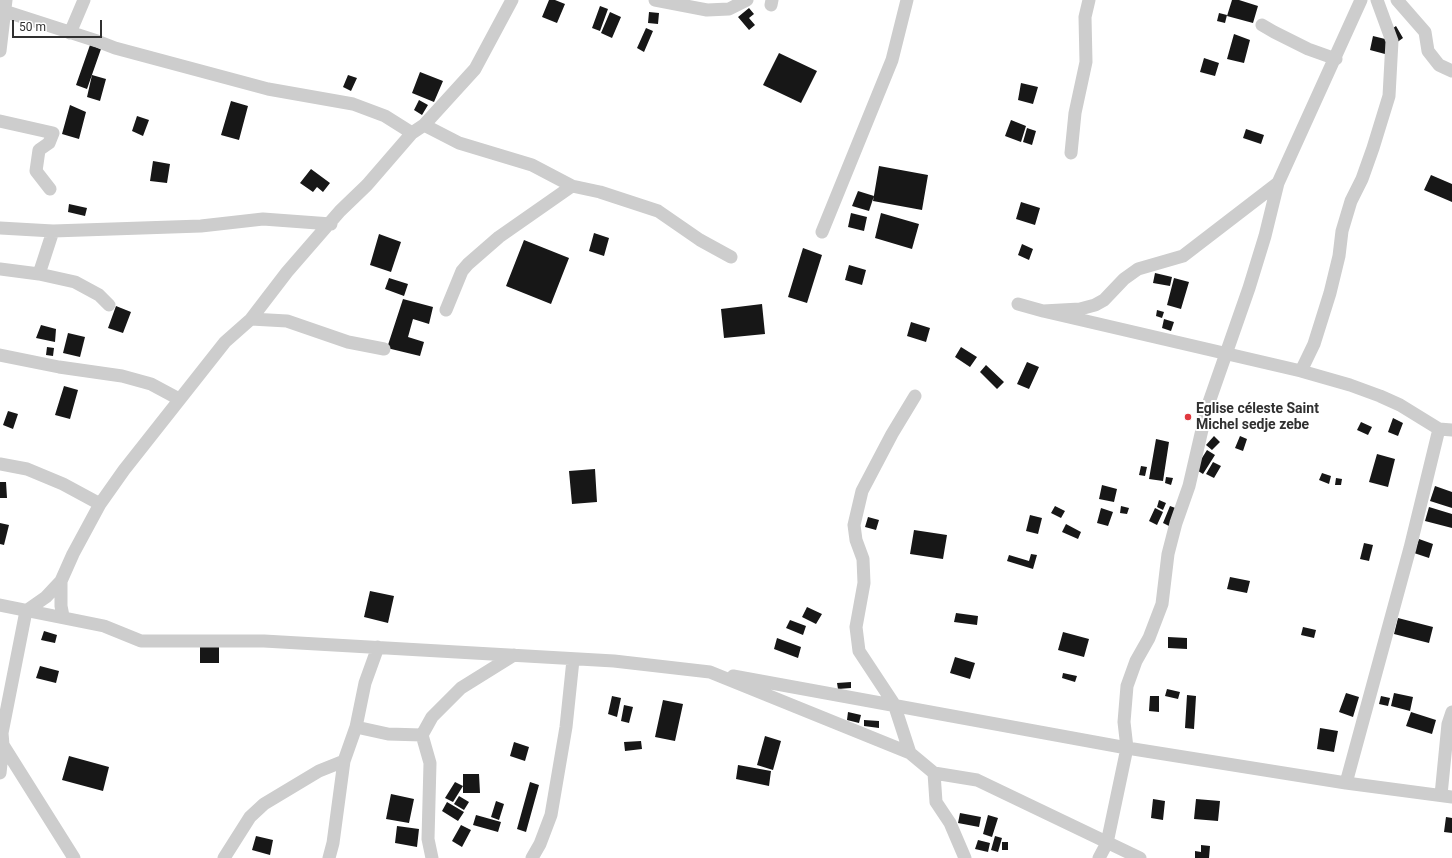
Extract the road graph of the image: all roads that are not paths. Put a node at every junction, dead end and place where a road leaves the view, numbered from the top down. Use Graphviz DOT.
graph roads {
  1 [pos="84,0"];
  2 [pos="512,0"];
  3 [pos="655,0"];
  4 [pos="747,0"];
  5 [pos="907,0"];
  6 [pos="1089,0"];
  7 [pos="1361,0"];
  8 [pos="1377,0"];
  9 [pos="1397,0"];
  10 [pos="5,5"];
  11 [pos="1262,24"];
  12 [pos="70,33"];
  13 [pos="0,51"];
  14 [pos="1336,58"];
  15 [pos="1452,71"];
  16 [pos="0,122"];
  17 [pos="424,125"];
  18 [pos="412,133"];
  19 [pos="1071,153"];
  20 [pos="1278,183"];
  21 [pos="572,186"];
  22 [pos="50,189"];
  23 [pos="331,224"];
  24 [pos="0,228"];
  25 [pos="53,231"];
  26 [pos="822,232"];
  27 [pos="731,257"];
  28 [pos="0,269"];
  29 [pos="39,274"];
  30 [pos="1018,304"];
  31 [pos="109,305"];
  32 [pos="446,310"];
  33 [pos="1043,311"];
  34 [pos="251,319"];
  35 [pos="384,349"];
  36 [pos="1226,353"];
  37 [pos="0,355"];
  38 [pos="1302,371"];
  39 [pos="915,396"];
  40 [pos="179,399"];
  41 [pos="1446,429"];
  42 [pos="0,464"];
  43 [pos="100,504"];
  44 [pos="61,581"];
  45 [pos="0,605"];
  46 [pos="26,611"];
  47 [pos="63,616"];
  48 [pos="378,647"];
  49 [pos="514,655"];
  50 [pos="573,660"];
  51 [pos="710,672"];
  52 [pos="894,704"];
  53 [pos="1452,712"];
  54 [pos="356,727"];
  55 [pos="422,735"];
  56 [pos="3,745"];
  57 [pos="1127,748"];
  58 [pos="910,752"];
  59 [pos="344,761"];
  60 [pos="0,773"];
  61 [pos="934,773"];
  62 [pos="1346,783"];
  63 [pos="1446,796"];
  64 [pos="1107,844"];
  65 [pos="74,858"];
  66 [pos="224,858"];
  67 [pos="329,858"];
  68 [pos="432,858"];
  69 [pos="532,858"];
  70 [pos="965,858"];
  71 [pos="1099,858"];
  72 [pos="1140,858"];
  1 -- 12 [label="street"];
  2 -- 17 [label="street"];
  3 -- 4 [label="street"];
  5 -- 26 [label="street"];
  6 -- 19 [label="street"];
  7 -- 14 [label="street"];
  8 -- 38 [label="street"];
  9 -- 15 [label="street"];
  10 -- 12 [label="street"];
  10 -- 13 [label="street"];
  11 -- 14 [label="street"];
  12 -- 18 [label="street"];
  14 -- 20 [label="street"];
  16 -- 22 [label="street"];
  17 -- 18 [label="street"];
  17 -- 21 [label="street"];
  18 -- 23 [label="street"];
  20 -- 33 [label="street"];
  20 -- 36 [label="street"];
  21 -- 27 [label="street"];
  21 -- 32 [label="street"];
  23 -- 25 [label="street"];
  23 -- 34 [label="street"];
  24 -- 25 [label="street"];
  25 -- 29 [label="street"];
  28 -- 29 [label="street"];
  29 -- 31 [label="street"];
  30 -- 33 [label="street"];
  33 -- 36 [label="street"];
  34 -- 35 [label="street"];
  34 -- 40 [label="street"];
  36 -- 38 [label="street"];
  36 -- 57 [label="street"];
  37 -- 40 [label="street"];
  38 -- 41 [label="street"];
  39 -- 52 [label="street"];
  40 -- 43 [label="street"];
  41 -- 62 [label="street"];
  42 -- 43 [label="street"];
  43 -- 44 [label="street"];
  44 -- 46 [label="street"];
  44 -- 47 [label="street"];
  45 -- 46 [label="street"];
  46 -- 47 [label="street"];
  46 -- 56 [label="street"];
  47 -- 48 [label="street"];
  48 -- 49 [label="street"];
  48 -- 54 [label="street"];
  49 -- 50 [label="street"];
  49 -- 55 [label="street"];
  50 -- 51 [label="street"];
  50 -- 69 [label="street"];
  51 -- 52 [label="street"];
  51 -- 58 [label="street"];
  52 -- 57 [label="street"];
  52 -- 58 [label="street"];
  53 -- 63 [label="street"];
  54 -- 55 [label="street"];
  54 -- 59 [label="street"];
  55 -- 68 [label="street"];
  56 -- 60 [label="street"];
  56 -- 65 [label="street"];
  57 -- 62 [label="street"];
  57 -- 64 [label="street"];
  58 -- 61 [label="street"];
  59 -- 66 [label="street"];
  59 -- 67 [label="street"];
  61 -- 64 [label="street"];
  61 -- 70 [label="street"];
  62 -- 63 [label="street"];
  64 -- 71 [label="street"];
  64 -- 72 [label="street"];
}
